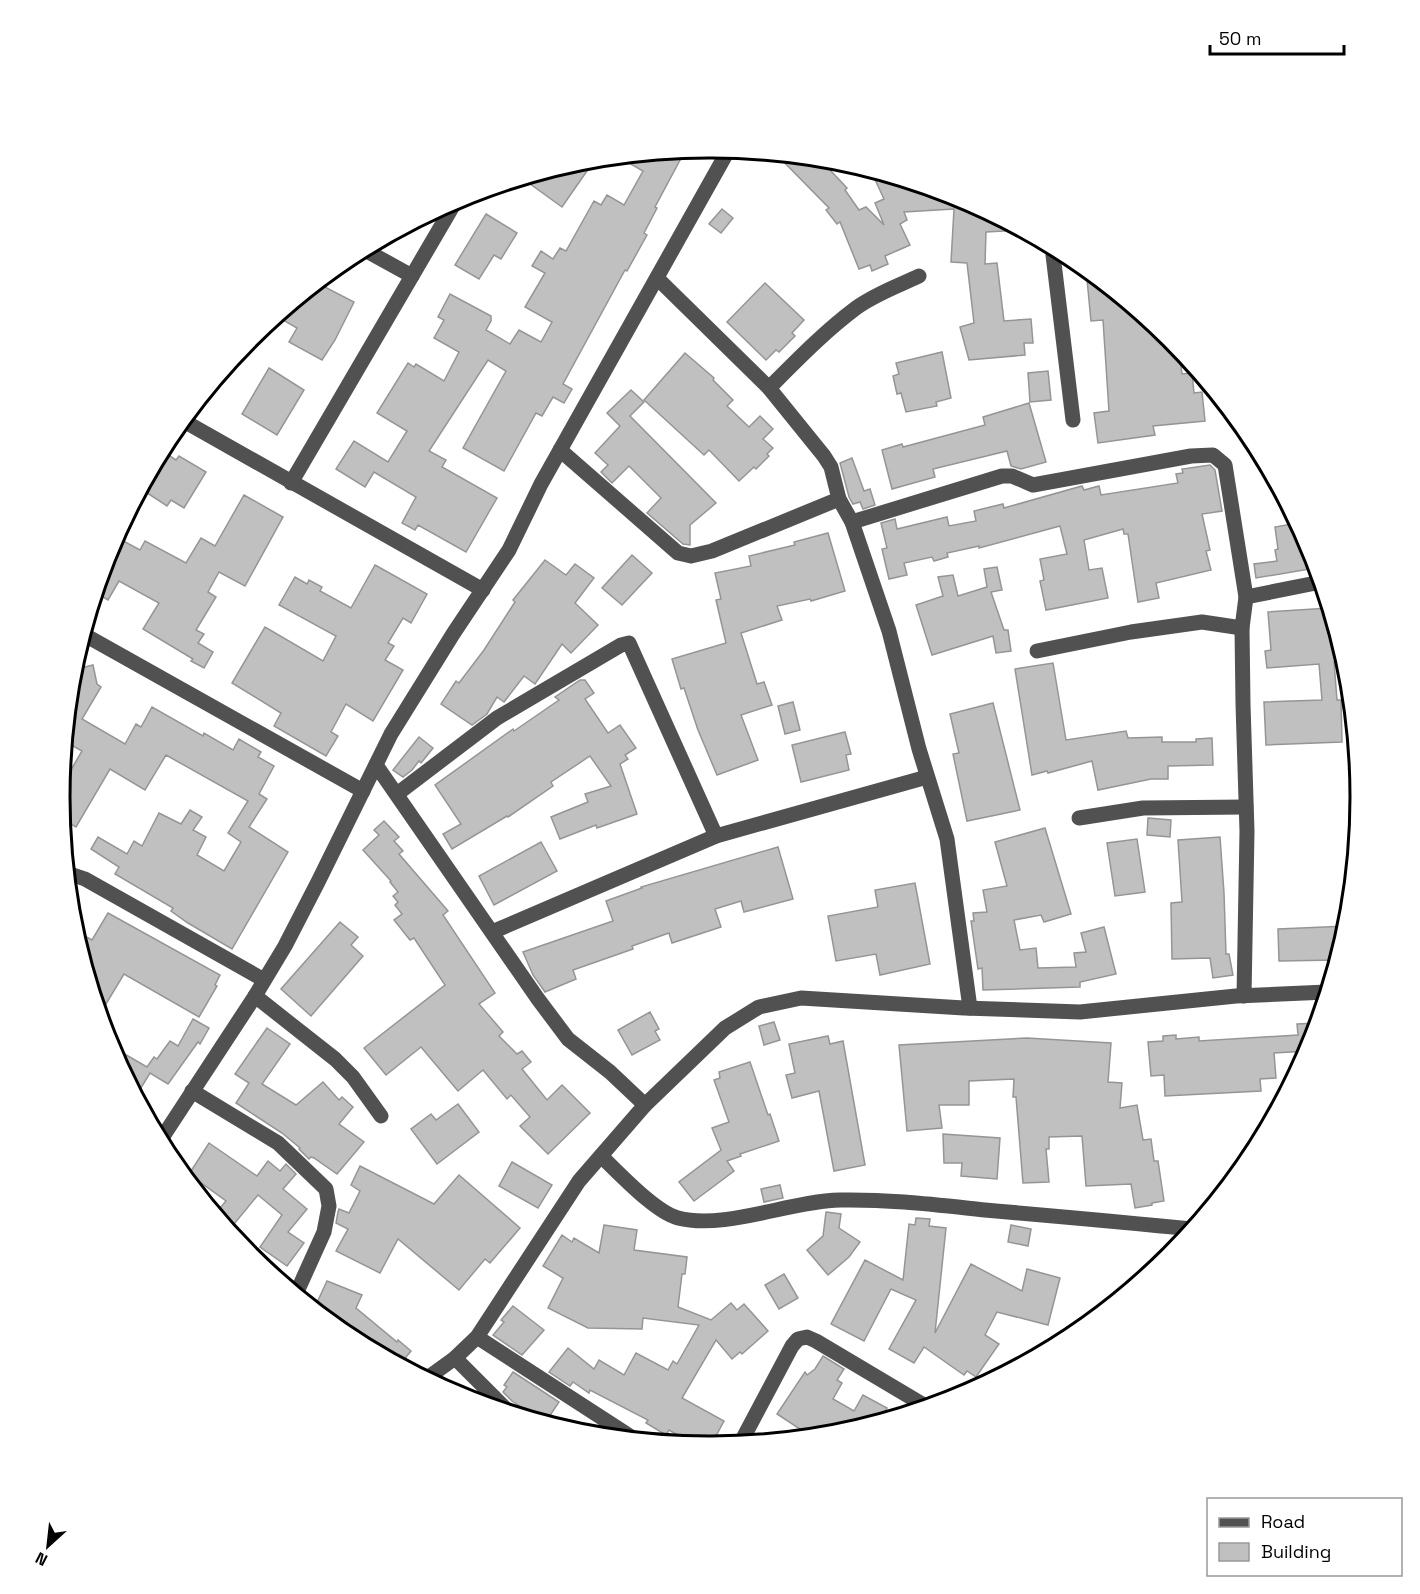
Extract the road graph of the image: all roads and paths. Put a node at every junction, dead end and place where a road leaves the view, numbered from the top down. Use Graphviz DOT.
graph roads {
  1 [pos="724,158"];
  2 [pos="449,213"];
  3 [pos="372,254"];
  4 [pos="1053,258"];
  5 [pos="412,276"];
  6 [pos="919,276"];
  7 [pos="657,278"];
  8 [pos="769,388"];
  9 [pos="1073,420"];
  10 [pos="191,425"];
  11 [pos="560,450"];
  12 [pos="291,483"];
  13 [pos="839,500"];
  14 [pos="852,522"];
  15 [pos="1313,584"];
  16 [pos="483,590"];
  17 [pos="1246,597"];
  18 [pos="1242,628"];
  19 [pos="91,638"];
  20 [pos="1037,651"];
  21 [pos="376,765"];
  22 [pos="927,777"];
  23 [pos="363,791"];
  24 [pos="397,794"];
  25 [pos="1246,807"];
  26 [pos="1079,818"];
  27 [pos="716,836"];
  28 [pos="76,876"];
  29 [pos="492,932"];
  30 [pos="264,980"];
  31 [pos="1319,992"];
  32 [pos="255,996"];
  33 [pos="1244,996"];
  34 [pos="970,1008"];
  35 [pos="192,1091"];
  36 [pos="645,1105"];
  37 [pos="381,1116"];
  38 [pos="166,1132"];
  39 [pos="601,1156"];
  40 [pos="1182,1228"];
  41 [pos="299,1287"];
  42 [pos="477,1337"];
  43 [pos="455,1358"];
  44 [pos="433,1374"];
  45 [pos="498,1400"];
  46 [pos="919,1402"];
  47 [pos="620,1430"];
  48 [pos="745,1435"];
  1 -- 7 [label="street"];
  2 -- 5 [label="street"];
  3 -- 5 [label="street"];
  4 -- 9 [label="street"];
  5 -- 12 [label="street"];
  6 -- 8 [label="street"];
  7 -- 8 [label="street"];
  7 -- 11 [label="street"];
  8 -- 13 [label="street"];
  10 -- 12 [label="street"];
  11 -- 13 [label="street"];
  11 -- 16 [label="street"];
  12 -- 16 [label="street"];
  13 -- 14 [label="street"];
  14 -- 17 [label="street"];
  14 -- 22 [label="street"];
  15 -- 17 [label="street"];
  16 -- 21 [label="street"];
  17 -- 18 [label="street"];
  18 -- 20 [label="street"];
  18 -- 25 [label="street"];
  19 -- 23 [label="street"];
  21 -- 23 [label="street"];
  21 -- 24 [label="street"];
  22 -- 27 [label="street"];
  22 -- 34 [label="street"];
  23 -- 30 [label="street"];
  24 -- 27 [label="street"];
  24 -- 29 [label="street"];
  25 -- 26 [label="street"];
  25 -- 33 [label="street"];
  27 -- 29 [label="street"];
  28 -- 30 [label="street"];
  29 -- 36 [label="street"];
  30 -- 32 [label="street"];
  31 -- 33 [label="street"];
  32 -- 35 [label="street"];
  32 -- 37 [label="street"];
  33 -- 34 [label="street"];
  34 -- 36 [label="street"];
  35 -- 38 [label="street"];
  35 -- 41 [label="street"];
  36 -- 39 [label="street"];
  39 -- 40 [label="street"];
  39 -- 42 [label="street"];
  42 -- 43 [label="street"];
  42 -- 47 [label="street"];
  43 -- 44 [label="street"];
  43 -- 45 [label="street"];
  46 -- 48 [label="street"];
}
